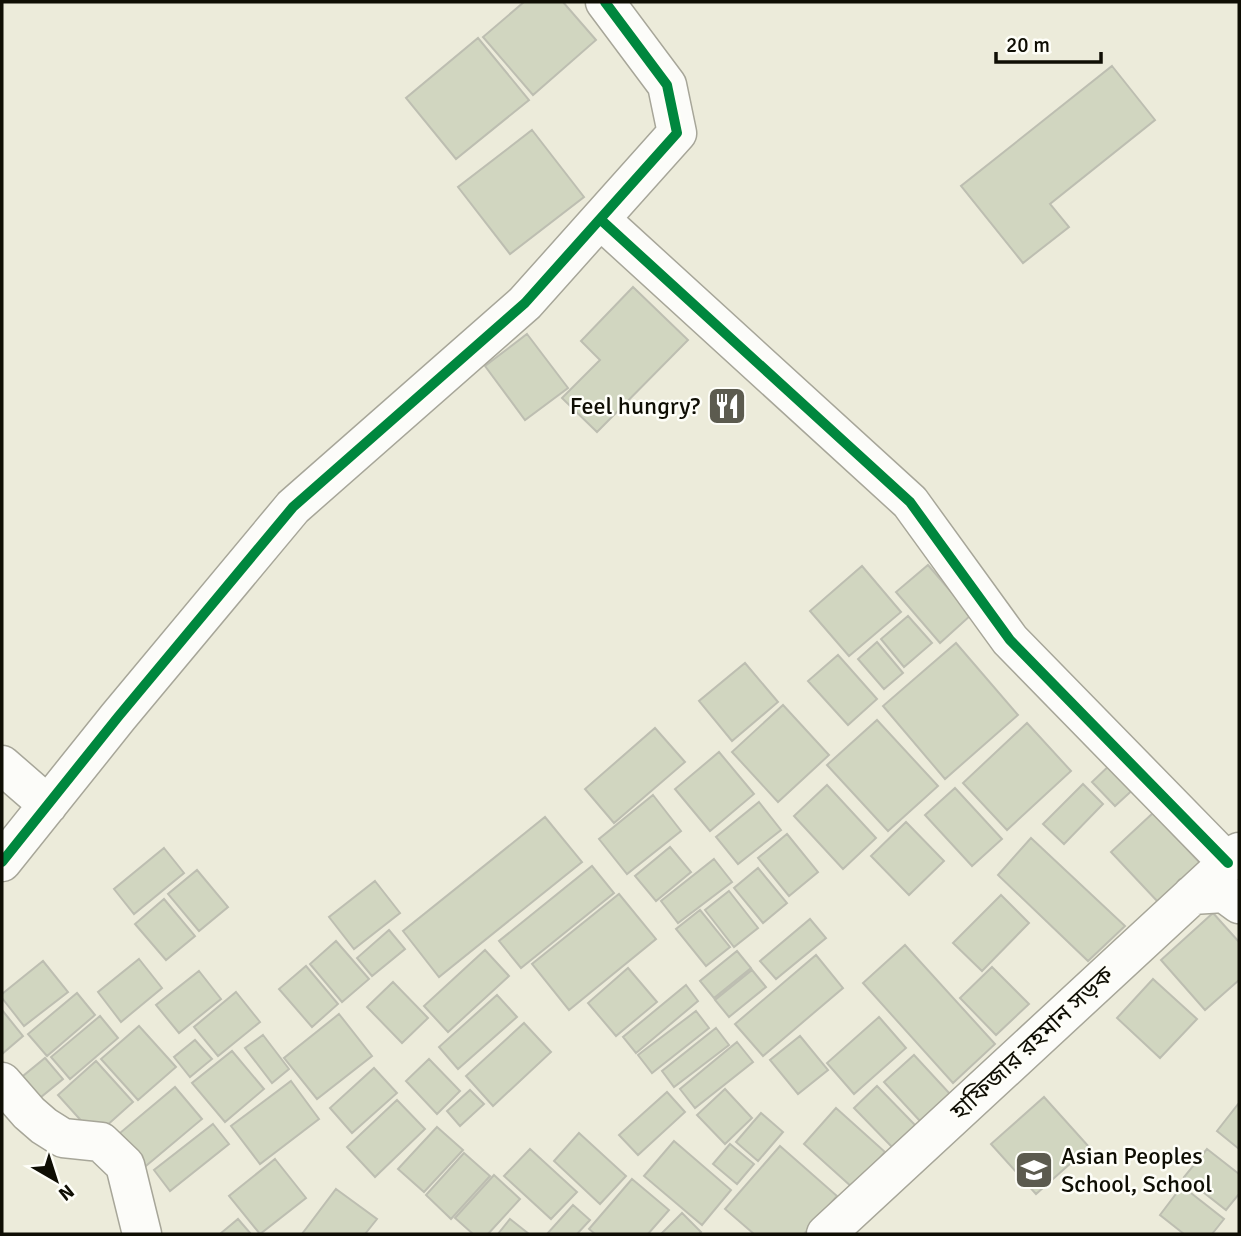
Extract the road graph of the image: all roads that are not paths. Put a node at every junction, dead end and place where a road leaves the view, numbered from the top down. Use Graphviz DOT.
graph roads {
  1 [pos="605,2"];
  2 [pos="600,219"];
  3 [pos="2,765"];
  4 [pos="48,805"];
  5 [pos="1233,858"];
  6 [pos="2,862"];
  7 [pos="1192,895"];
  8 [pos="1239,904"];
  9 [pos="2,1082"];
  10 [pos="142,1234"];
  11 [pos="826,1234"];
  1 -- 2 [label="street"];
  2 -- 4 [label="street"];
  2 -- 5 [label="street"];
  3 -- 4 [label="street"];
  4 -- 6 [label="street"];
  5 -- 7 [label="street, হাফিজার রহমান সড়ক"];
  7 -- 8 [label="street"];
  7 -- 11 [label="street, হাফিজার রহমান সড়ক"];
  9 -- 10 [label="street"];
}
